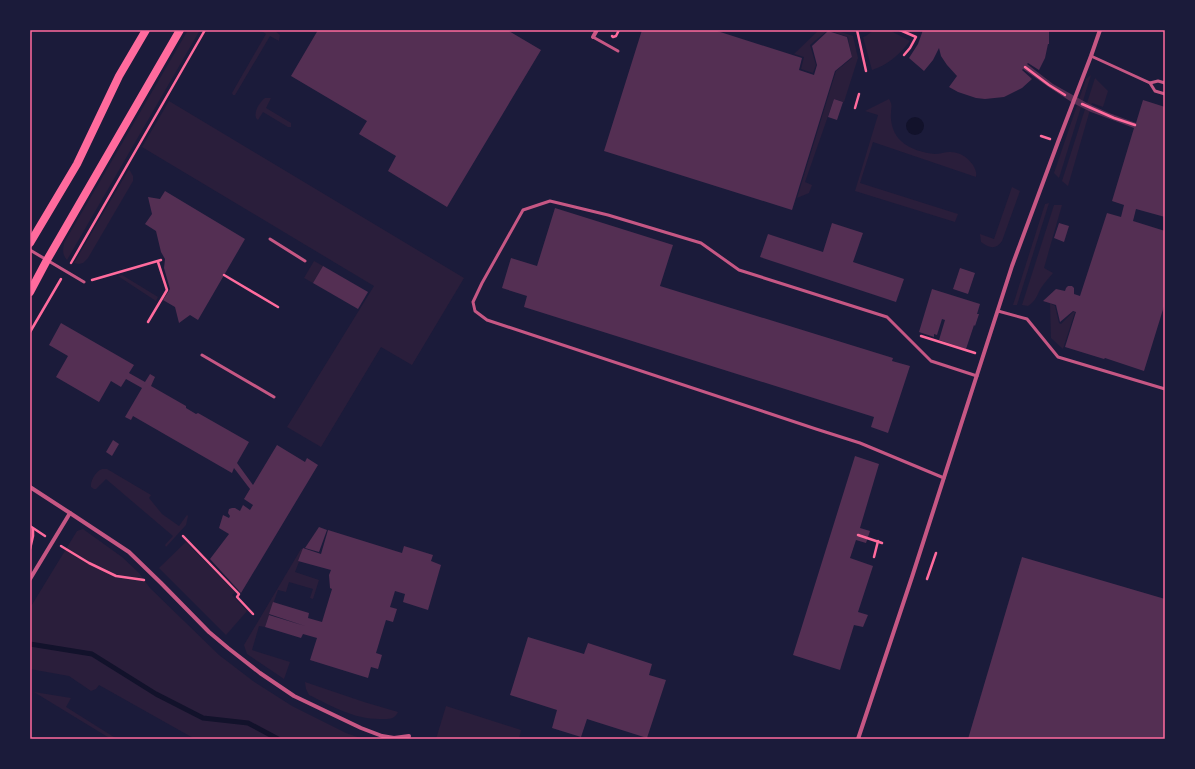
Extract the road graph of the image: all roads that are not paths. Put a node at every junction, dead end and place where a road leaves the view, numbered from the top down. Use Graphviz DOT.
graph roads {
  1 [pos="146,30"];
  2 [pos="180,30"];
  3 [pos="597,30"];
  4 [pos="1100,30"];
  5 [pos="593,37"];
  6 [pos="618,51"];
  7 [pos="1091,56"];
  8 [pos="1150,83"];
  9 [pos="1165,83"];
  10 [pos="1165,94"];
  11 [pos="270,239"];
  12 [pos="30,243"];
  13 [pos="30,250"];
  14 [pos="47,260"];
  15 [pos="306,261"];
  16 [pos="84,282"];
  17 [pos="30,292"];
  18 [pos="998,311"];
  19 [pos="202,354"];
  20 [pos="977,376"];
  21 [pos="1165,389"];
  22 [pos="274,398"];
  23 [pos="944,478"];
  24 [pos="30,487"];
  25 [pos="70,513"];
  26 [pos="30,579"];
  27 [pos="411,738"];
  28 [pos="858,739"];
  1 -- 12 [label="main road"];
  2 -- 14 [label="main road"];
  3 -- 5 [label="street"];
  4 -- 7 [label="street"];
  5 -- 6 [label="lane"];
  7 -- 8 [label="lane"];
  7 -- 18 [label="street"];
  8 -- 9 [label="lane"];
  8 -- 10 [label="lane"];
  11 -- 15 [label="lane"];
  13 -- 14 [label="lane"];
  14 -- 16 [label="lane"];
  14 -- 17 [label="main road"];
  18 -- 20 [label="street"];
  18 -- 21 [label="lane"];
  19 -- 22 [label="lane"];
  20 -- 23 [label="street"];
  20 -- 23 [label="lane"];
  23 -- 28 [label="street"];
  24 -- 25 [label="street"];
  25 -- 26 [label="street"];
  25 -- 27 [label="street"];
}
